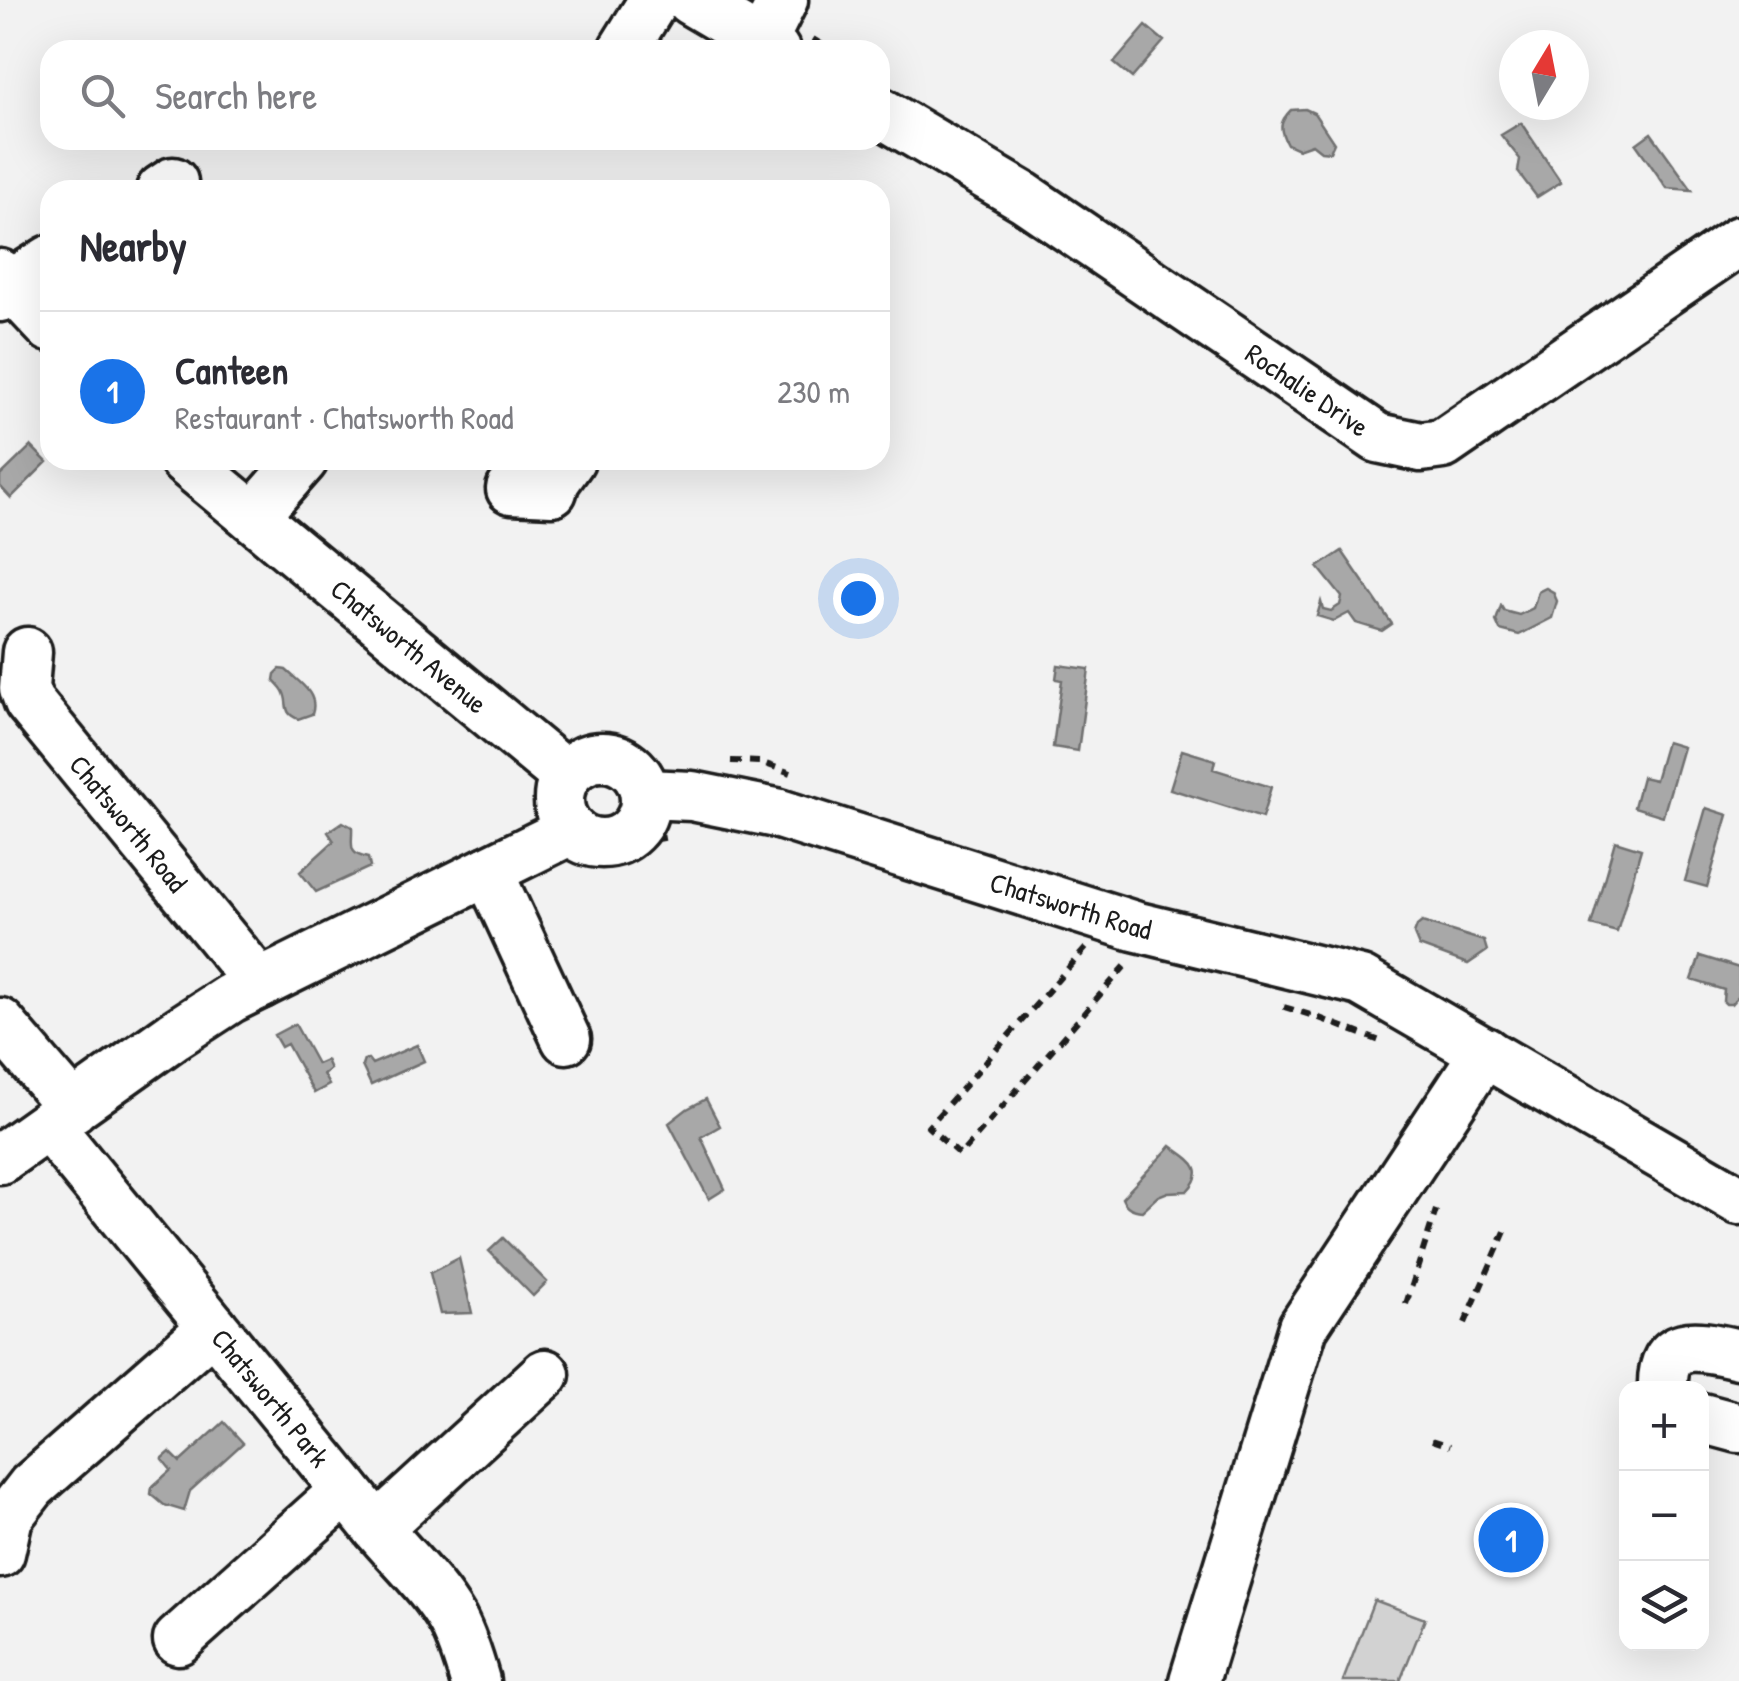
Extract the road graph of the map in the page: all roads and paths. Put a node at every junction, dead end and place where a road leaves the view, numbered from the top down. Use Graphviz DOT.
graph roads {
  1 [pos="654,0"];
  2 [pos="690,0"];
  3 [pos="783,0"];
  4 [pos="629,40"];
  5 [pos="758,40"];
  6 [pos="770,40"];
  7 [pos="890,118"];
  8 [pos="1739,241"];
  9 [pos="40,266"];
  10 [pos="3,286"];
  11 [pos="40,319"];
  12 [pos="196,470"];
  13 [pos="294,470"];
  14 [pos="562,470"];
  15 [pos="511,489"];
  16 [pos="253,517"];
  17 [pos="27,652"];
  18 [pos="566,776"];
  19 [pos="645,794"];
  20 [pos="672,837"];
  21 [pos="584,843"];
  22 [pos="488,871"];
  23 [pos="1070,941"];
  24 [pos="1087,948"];
  25 [pos="1098,951"];
  26 [pos="1119,958"];
  27 [pos="260,984"];
  28 [pos="1278,1005"];
  29 [pos="0,1023"];
  30 [pos="566,1039"];
  31 [pos="1396,1048"];
  32 [pos="1485,1052"];
  33 [pos="60,1116"];
  34 [pos="0,1160"];
  35 [pos="1739,1200"];
  36 [pos="1436,1210"];
  37 [pos="1506,1230"];
  38 [pos="1406,1304"];
  39 [pos="1465,1322"];
  40 [pos="213,1327"];
  41 [pos="1739,1354"];
  42 [pos="545,1374"];
  43 [pos="1663,1381"];
  44 [pos="1709,1420"];
  45 [pos="1739,1428"];
  46 [pos="1432,1440"];
  47 [pos="1450,1446"];
  48 [pos="346,1490"];
  49 [pos="377,1528"];
  50 [pos="0,1553"];
  51 [pos="178,1640"];
  52 [pos="475,1681"];
  53 [pos="1194,1681"];
  1 -- 4 [label="street"];
  2 -- 5 [label="street"];
  3 -- 6 [label="street"];
  7 -- 8 [label="street, Rochalie Drive"];
  9 -- 10 [label="street"];
  10 -- 11 [label="street"];
  12 -- 16 [label="street, Chatsworth Avenue"];
  13 -- 16 [label="street"];
  14 -- 15 [label="street"];
  16 -- 18 [label="street, Chatsworth Avenue"];
  17 -- 27 [label="street, Chatsworth Road"];
  18 -- 19 [label="street"];
  18 -- 21 [label="street"];
  19 -- 21 [label="street"];
  19 -- 32 [label="street, Chatsworth Road"];
  20 -- 21 [label="path"];
  21 -- 22 [label="street"];
  22 -- 27 [label="street"];
  22 -- 30 [label="street"];
  23 -- 24 [label="path"];
  24 -- 25 [label="path"];
  24 -- 26 [label="path"];
  27 -- 33 [label="street"];
  28 -- 31 [label="path"];
  29 -- 33 [label="street, Chatsworth Park"];
  32 -- 35 [label="street, Chatsworth Road"];
  32 -- 53 [label="street"];
  33 -- 34 [label="street"];
  33 -- 40 [label="street, Chatsworth Park"];
  36 -- 38 [label="path"];
  37 -- 39 [label="path"];
  40 -- 48 [label="street, Chatsworth Park"];
  40 -- 50 [label="street"];
  41 -- 43 [label="street"];
  42 -- 49 [label="street"];
  44 -- 45 [label="street"];
  46 -- 47 [label="path"];
  48 -- 49 [label="street, Chatsworth Park"];
  48 -- 51 [label="street"];
  49 -- 52 [label="street, Chatsworth Park"];
}
